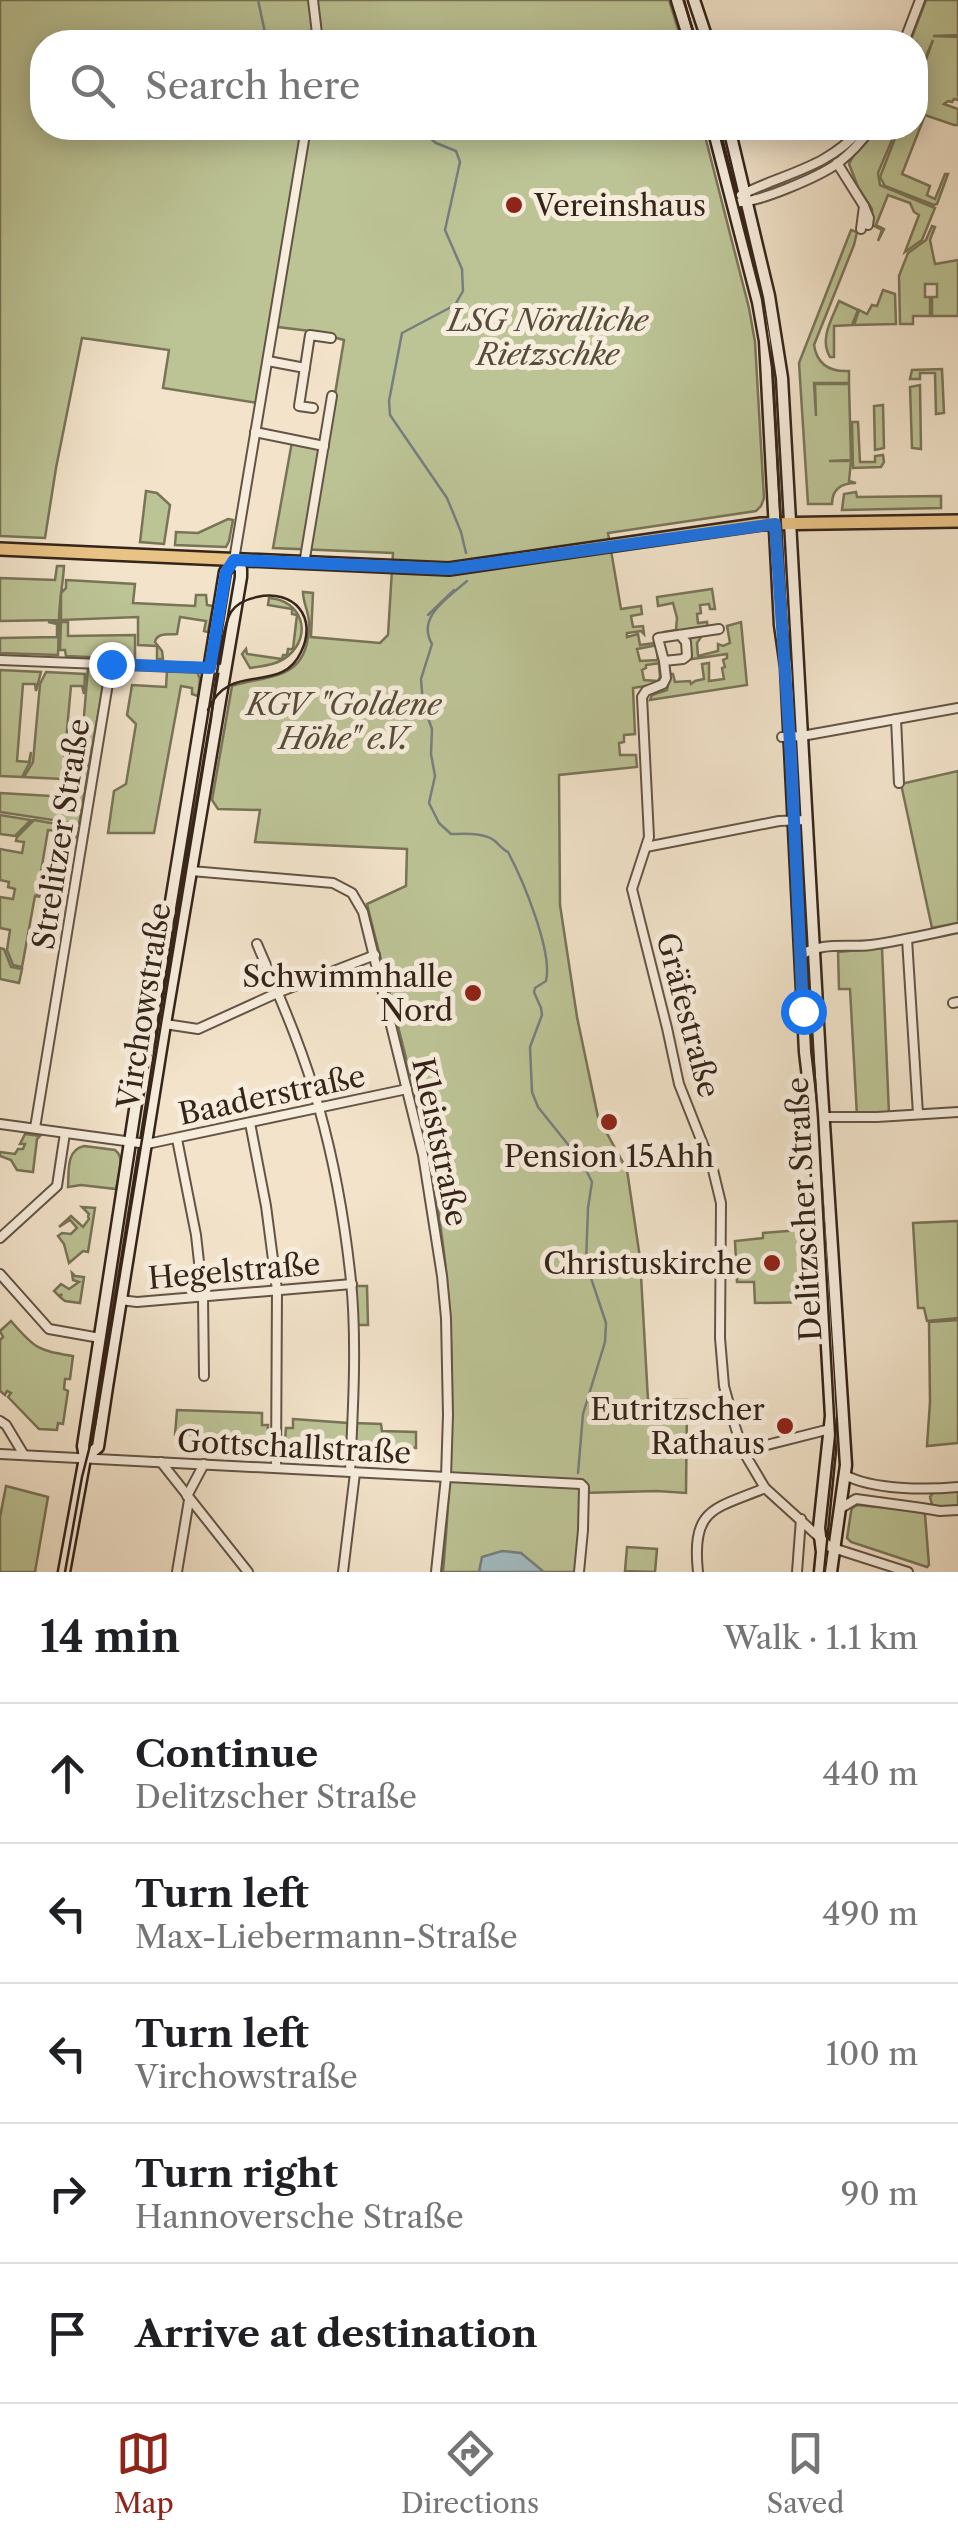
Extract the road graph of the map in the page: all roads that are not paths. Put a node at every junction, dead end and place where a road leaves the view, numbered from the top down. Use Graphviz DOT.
graph roads {
  1 [pos="313,0"];
  2 [pos="678,0"];
  3 [pos="694,0"];
  4 [pos="920,0"];
  5 [pos="317,30"];
  6 [pos="687,30"];
  7 [pos="704,30"];
  8 [pos="909,30"];
  9 [pos="304,140"];
  10 [pos="715,140"];
  11 [pos="733,140"];
  12 [pos="852,140"];
  13 [pos="863,140"];
  14 [pos="834,160"];
  15 [pos="745,198"];
  16 [pos="732,202"];
  17 [pos="865,227"];
  18 [pos="330,338"];
  19 [pos="268,361"];
  20 [pos="305,368"];
  21 [pos="332,396"];
  22 [pos="313,408"];
  23 [pos="255,432"];
  24 [pos="324,446"];
  25 [pos="958,521"];
  26 [pos="775,524"];
  27 [pos="791,524"];
  28 [pos="0,549"];
  29 [pos="234,560"];
  30 [pos="304,564"];
  31 [pos="719,629"];
  32 [pos="680,635"];
  33 [pos="0,660"];
  34 [pos="664,661"];
  35 [pos="111,664"];
  36 [pos="210,668"];
  37 [pos="225,670"];
  38 [pos="958,708"];
  39 [pos="896,719"];
  40 [pos="802,736"];
  41 [pos="786,737"];
  42 [pos="899,783"];
  43 [pos="794,820"];
  44 [pos="807,820"];
  45 [pos="646,847"];
  46 [pos="191,871"];
  47 [pos="958,928"];
  48 [pos="907,939"];
  49 [pos="256,944"];
  50 [pos="814,949"];
  51 [pos="374,954"];
  52 [pos="800,956"];
  53 [pos="278,993"];
  54 [pos="165,1024"];
  55 [pos="407,1089"];
  56 [pos="319,1108"];
  57 [pos="958,1112"];
  58 [pos="918,1114"];
  59 [pos="818,1117"];
  60 [pos="250,1123"];
  61 [pos="0,1124"];
  62 [pos="35,1128"];
  63 [pos="65,1133"];
  64 [pos="176,1139"];
  65 [pos="130,1142"];
  66 [pos="147,1144"];
  67 [pos="0,1238"];
  68 [pos="0,1274"];
  69 [pos="352,1284"];
  70 [pos="277,1290"];
  71 [pos="202,1298"];
  72 [pos="120,1300"];
  73 [pos="100,1338"];
  74 [pos="204,1376"];
  75 [pos="0,1420"];
  76 [pos="830,1429"];
  77 [pos="744,1451"];
  78 [pos="0,1454"];
  79 [pos="24,1455"];
  80 [pos="85,1458"];
  81 [pos="161,1462"];
  82 [pos="204,1464"];
  83 [pos="276,1467"];
  84 [pos="352,1472"];
  85 [pos="845,1476"];
  86 [pos="446,1477"];
  87 [pos="958,1487"];
  88 [pos="765,1488"];
  89 [pos="925,1490"];
  90 [pos="188,1498"];
  91 [pos="841,1508"];
  92 [pos="922,1508"];
  93 [pos="958,1510"];
  94 [pos="802,1519"];
  95 [pos="820,1538"];
  96 [pos="834,1550"];
  97 [pos="64,1572"];
  98 [pos="176,1572"];
  99 [pos="248,1572"];
  100 [pos="343,1572"];
  101 [pos="436,1572"];
  102 [pos="579,1572"];
  103 [pos="698,1572"];
  104 [pos="797,1572"];
  105 [pos="820,1572"];
  106 [pos="831,1572"];
  107 [pos="908,1572"];
  1 -- 5 [label="street"];
  2 -- 6 [label="main road"];
  3 -- 7 [label="main road"];
  4 -- 8 [label="street"];
  9 -- 19 [label="street, Virchowstraße"];
  10 -- 16 [label="main road, Delitzscher Straße"];
  11 -- 15 [label="main road, Delitzscher Straße"];
  12 -- 14 [label="street"];
  13 -- 14 [label="street"];
  14 -- 15 [label="street"];
  14 -- 17 [label="street"];
  15 -- 16 [label="street"];
  15 -- 27 [label="main road, Delitzscher Straße"];
  16 -- 26 [label="main road, Delitzscher Straße"];
  18 -- 20 [label="street"];
  19 -- 20 [label="street"];
  19 -- 23 [label="street, Virchowstraße"];
  20 -- 22 [label="street"];
  21 -- 24 [label="street"];
  23 -- 24 [label="street"];
  23 -- 29 [label="street, Virchowstraße"];
  24 -- 30 [label="street"];
  25 -- 27 [label="main road"];
  26 -- 27 [label="main road"];
  26 -- 30 [label="main road"];
  26 -- 41 [label="main road, Delitzscher Straße"];
  27 -- 40 [label="main road, Delitzscher Straße"];
  28 -- 29 [label="main road"];
  29 -- 30 [label="main road"];
  29 -- 36 [label="main road, Virchowstraße"];
  29 -- 37 [label="main road, Virchowstraße"];
  31 -- 32 [label="street"];
  32 -- 34 [label="street, Gräfestraße"];
  32 -- 34 [label="street, Gräfestraße"];
  33 -- 35 [label="street"];
  34 -- 45 [label="street, Gräfestraße"];
  35 -- 36 [label="street"];
  35 -- 62 [label="street, Strelitzer Straße"];
  36 -- 37 [label="street"];
  36 -- 65 [label="main road, Virchowstraße"];
  37 -- 46 [label="main road, Virchowstraße"];
  38 -- 39 [label="street"];
  39 -- 40 [label="street"];
  39 -- 42 [label="street"];
  40 -- 41 [label="street"];
  40 -- 44 [label="main road, Delitzscher Straße"];
  41 -- 43 [label="main road, Delitzscher Straße"];
  43 -- 44 [label="street"];
  43 -- 45 [label="street"];
  43 -- 52 [label="main road, Delitzscher Straße"];
  44 -- 50 [label="main road, Delitzscher Straße"];
  45 -- 77 [label="street, Gräfestraße"];
  46 -- 51 [label="street, Kleiststraße"];
  46 -- 54 [label="main road, Virchowstraße"];
  47 -- 48 [label="street"];
  48 -- 50 [label="street"];
  48 -- 58 [label="street"];
  49 -- 53 [label="street"];
  50 -- 52 [label="street"];
  50 -- 59 [label="main road, Delitzscher Straße"];
  51 -- 53 [label="street"];
  51 -- 55 [label="street, Kleiststraße"];
  52 -- 59 [label="main road, Delitzscher Straße"];
  53 -- 54 [label="street"];
  53 -- 56 [label="street"];
  54 -- 66 [label="main road, Virchowstraße"];
  55 -- 56 [label="street, Baaderstraße"];
  55 -- 86 [label="street, Kleiststraße"];
  56 -- 60 [label="street, Baaderstraße"];
  56 -- 69 [label="street"];
  57 -- 58 [label="street"];
  58 -- 59 [label="street"];
  59 -- 76 [label="main road, Delitzscher Straße"];
  59 -- 85 [label="main road, Delitzscher Straße"];
  60 -- 64 [label="street, Baaderstraße"];
  60 -- 70 [label="street"];
  61 -- 62 [label="street, Baaderstraße"];
  62 -- 63 [label="street, Baaderstraße"];
  63 -- 65 [label="street, Baaderstraße"];
  63 -- 67 [label="street"];
  64 -- 66 [label="street, Baaderstraße"];
  64 -- 71 [label="street"];
  65 -- 66 [label="street, Baaderstraße"];
  65 -- 73 [label="main road, Virchowstraße"];
  66 -- 72 [label="main road, Virchowstraße"];
  68 -- 73 [label="street"];
  69 -- 70 [label="street, Hegelstraße"];
  69 -- 84 [label="street"];
  70 -- 71 [label="street, Hegelstraße"];
  70 -- 83 [label="street"];
  71 -- 72 [label="street, Hegelstraße"];
  71 -- 74 [label="street"];
  72 -- 80 [label="main road, Virchowstraße"];
  73 -- 80 [label="main road, Virchowstraße"];
  75 -- 79 [label="street"];
  76 -- 77 [label="street"];
  76 -- 95 [label="main road, Delitzscher Straße"];
  77 -- 88 [label="street, Gräfestraße"];
  78 -- 79 [label="street, Gottschallstraße"];
  79 -- 80 [label="street, Gottschallstraße"];
  80 -- 81 [label="street, Gottschallstraße"];
  80 -- 97 [label="main road, Virchowstraße"];
  81 -- 82 [label="street, Gottschallstraße"];
  81 -- 90 [label="street"];
  82 -- 83 [label="street, Gottschallstraße"];
  82 -- 90 [label="street"];
  83 -- 84 [label="street, Gottschallstraße"];
  84 -- 86 [label="street, Gottschallstraße"];
  84 -- 100 [label="street"];
  85 -- 89 [label="street"];
  85 -- 91 [label="main road, Delitzscher Straße"];
  86 -- 101 [label="street, Kleiststraße"];
  86 -- 102 [label="street, Gottschallstraße"];
  87 -- 89 [label="street"];
  88 -- 94 [label="street, Gräfestraße"];
  88 -- 103 [label="street"];
  89 -- 92 [label="street"];
  90 -- 98 [label="street"];
  90 -- 99 [label="street"];
  91 -- 92 [label="street"];
  91 -- 96 [label="main road, Delitzscher Straße"];
  92 -- 93 [label="street"];
  94 -- 95 [label="street, Gräfestraße"];
  94 -- 104 [label="street"];
  95 -- 96 [label="street, Gräfestraße"];
  95 -- 105 [label="main road, Delitzscher Straße"];
  96 -- 106 [label="main road, Delitzscher Straße"];
  96 -- 107 [label="street"];
}
